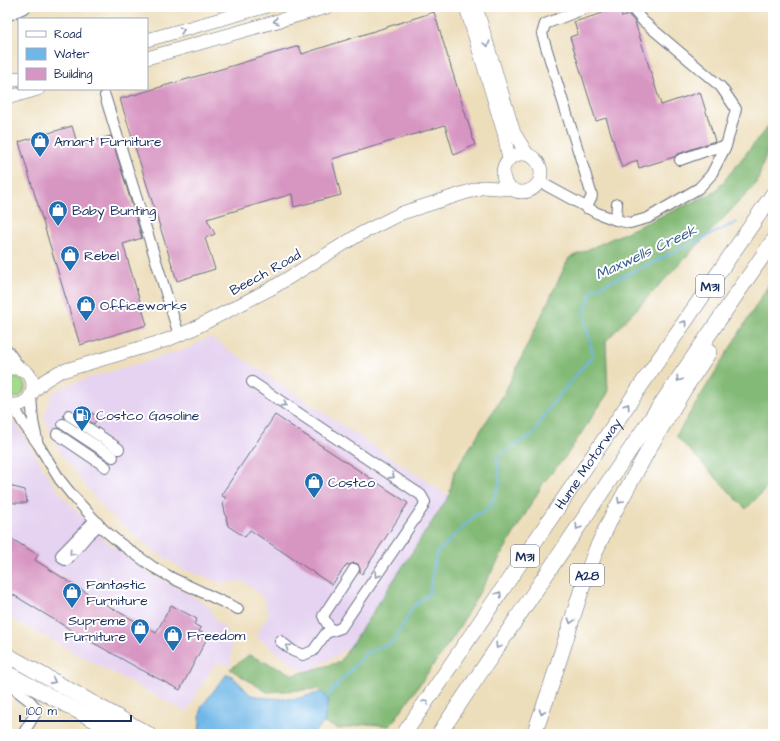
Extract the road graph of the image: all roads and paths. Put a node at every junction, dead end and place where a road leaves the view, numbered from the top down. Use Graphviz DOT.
graph roads {
  1 [pos="26,7"];
  2 [pos="264,7"];
  3 [pos="327,7"];
  4 [pos="466,7"];
  5 [pos="476,7"];
  6 [pos="589,7"];
  7 [pos="631,7"];
  8 [pos="7,16"];
  9 [pos="148,40"];
  10 [pos="148,58"];
  11 [pos="18,78"];
  12 [pos="7,82"];
  13 [pos="35,90"];
  14 [pos="105,96"];
  15 [pos="7,98"];
  16 [pos="726,146"];
  17 [pos="527,154"];
  18 [pos="680,160"];
  19 [pos="506,164"];
  20 [pos="540,182"];
  21 [pos="482,187"];
  22 [pos="511,189"];
  23 [pos="773,194"];
  24 [pos="617,204"];
  25 [pos="586,208"];
  26 [pos="616,220"];
  27 [pos="773,241"];
  28 [pos="764,254"];
  29 [pos="179,335"];
  30 [pos="7,350"];
  31 [pos="17,369"];
  32 [pos="59,372"];
  33 [pos="252,382"];
  34 [pos="32,394"];
  35 [pos="10,405"];
  36 [pos="65,422"];
  37 [pos="38,444"];
  38 [pos="354,569"];
  39 [pos="238,609"];
  40 [pos="332,631"];
  41 [pos="280,641"];
  42 [pos="7,655"];
  43 [pos="31,670"];
  44 [pos="10,680"];
  45 [pos="23,734"];
  46 [pos="120,734"];
  47 [pos="148,734"];
  48 [pos="404,734"];
  49 [pos="439,734"];
  50 [pos="534,734"];
  1 -- 8 [label="street"];
  9 -- 2 [label="main road, one-way"];
  3 -- 10 [label="main road, one-way"];
  4 -- 19 [label="main road"];
  5 -- 17 [label="main road, one-way"];
  6 -- 25 [label="street"];
  7 -- 16 [label="street"];
  11 -- 12 [label="main road"];
  13 -- 15 [label="main road"];
  14 -- 29 [label="street"];
  16 -- 18 [label="street"];
  16 -- 26 [label="street"];
  17 -- 19 [label="main road"];
  17 -- 20 [label="main road"];
  19 -- 21 [label="main road, Beech Road"];
  19 -- 22 [label="main road"];
  20 -- 22 [label="main road"];
  20 -- 25 [label="street"];
  21 -- 22 [label="main road, Beech Road"];
  21 -- 29 [label="main road, Beech Road"];
  48 -- 23 [label="highway, Hume Motorway / M31, one-way"];
  24 -- 26 [label="street"];
  25 -- 26 [label="street"];
  27 -- 28 [label="highway, Hume Motorway / M31"];
  28 -- 49 [label="highway, Hume Motorway / M31, one-way"];
  28 -- 50 [label="highway, A28, one-way"];
  29 -- 32 [label="main road, Beech Road"];
  30 -- 31 [label="street"];
  31 -- 32 [label="main road, Beech Road"];
  31 -- 34 [label="main road"];
  32 -- 34 [label="main road, Beech Road"];
  33 -- 40 [label="street, one-way"];
  34 -- 35 [label="main road, Beech Road"];
  34 -- 37 [label="street"];
  35 -- 37 [label="street"];
  36 -- 36 [label="street"];
  37 -- 39 [label="street"];
  38 -- 40 [label="street"];
  40 -- 41 [label="street, one-way"];
  42 -- 43 [label="highway"];
  43 -- 44 [label="street"];
  43 -- 47 [label="highway, one-way"];
  44 -- 45 [label="street"];
  44 -- 46 [label="highway"];
}
